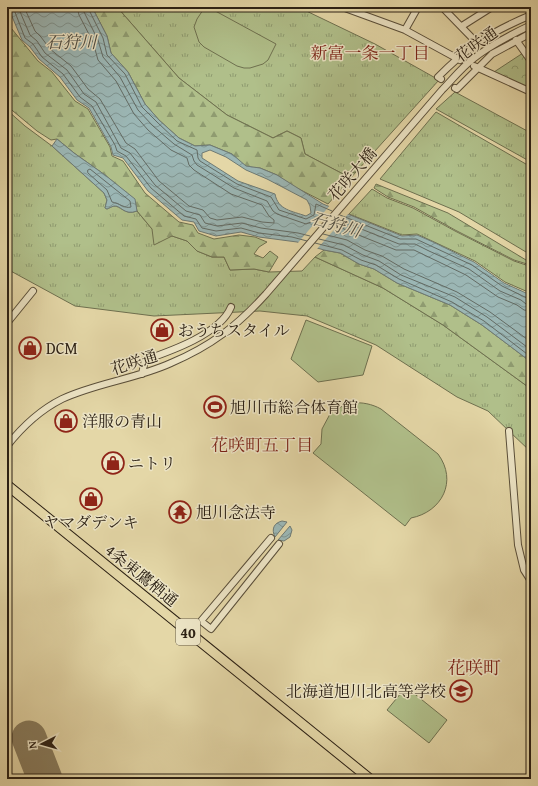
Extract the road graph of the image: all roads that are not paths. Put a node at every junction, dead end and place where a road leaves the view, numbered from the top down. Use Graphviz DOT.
graph roads {
  1 [pos="342,7"];
  2 [pos="418,7"];
  3 [pos="492,7"];
  4 [pos="444,8"];
  5 [pos="531,15"];
  6 [pos="531,25"];
  7 [pos="462,26"];
  8 [pos="405,30"];
  9 [pos="531,33"];
  10 [pos="516,40"];
  11 [pos="477,43"];
  12 [pos="459,59"];
  13 [pos="531,61"];
  14 [pos="475,67"];
  15 [pos="441,79"];
  16 [pos="455,88"];
  17 [pos="442,90"];
  18 [pos="531,92"];
  19 [pos="33,291"];
  20 [pos="266,294"];
  21 [pos="231,307"];
  22 [pos="7,323"];
  23 [pos="142,374"];
  24 [pos="509,431"];
  25 [pos="7,446"];
  26 [pos="7,485"];
  27 [pos="271,538"];
  28 [pos="279,544"];
  29 [pos="531,581"];
  30 [pos="370,779"];
  1 -- 8 [label="street"];
  2 -- 8 [label="street"];
  3 -- 7 [label="street"];
  4 -- 7 [label="street"];
  5 -- 11 [label="street"];
  6 -- 17 [label="street, 花咲通"];
  7 -- 11 [label="street"];
  8 -- 12 [label="street"];
  9 -- 10 [label="street"];
  10 -- 13 [label="street"];
  10 -- 14 [label="street"];
  11 -- 12 [label="street"];
  12 -- 15 [label="street"];
  14 -- 16 [label="street"];
  14 -- 18 [label="street"];
  17 -- 20 [label="street, 花咲大橋"];
  19 -- 22 [label="street"];
  20 -- 23 [label="street, 花咲通"];
  21 -- 23 [label="street"];
  23 -- 25 [label="street, 花咲通"];
  24 -- 29 [label="street"];
  26 -- 30 [label="highway, 4条東鷹栖通 / 40"];
  27 -- 28 [label="street"];
}
